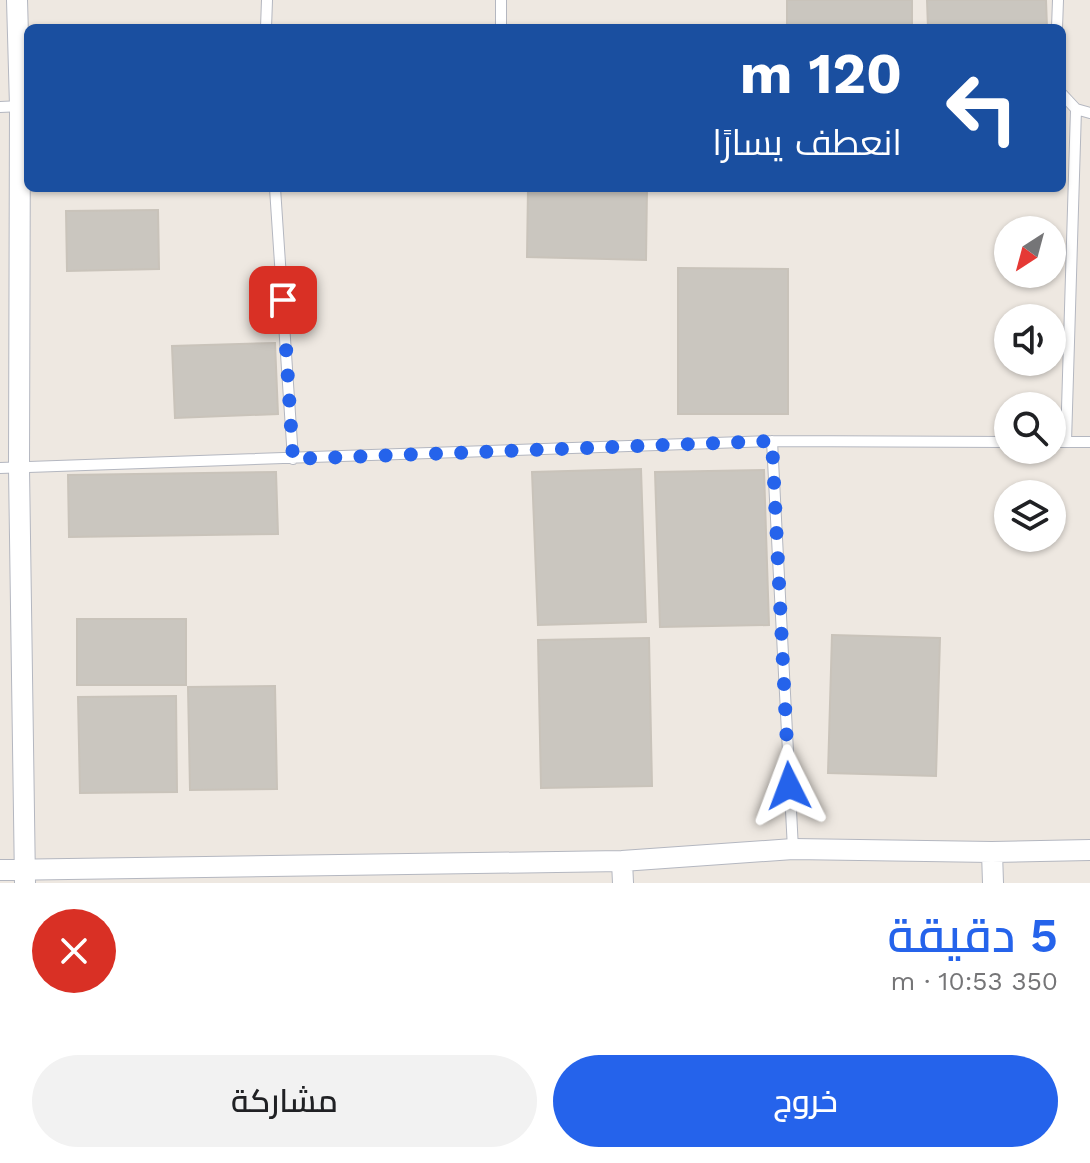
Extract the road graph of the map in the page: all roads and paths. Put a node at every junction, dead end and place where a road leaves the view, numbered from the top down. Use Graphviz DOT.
graph roads {
  1 [pos="17,0"];
  2 [pos="267,0"];
  3 [pos="501,0"];
  4 [pos="1058,0"];
  5 [pos="266,24"];
  6 [pos="501,24"];
  7 [pos="1057,24"];
  8 [pos="1066,99"];
  9 [pos="16,106"];
  10 [pos="1076,109"];
  11 [pos="1090,113"];
  12 [pos="275,192"];
  13 [pos="772,441"];
  14 [pos="994,442"];
  15 [pos="1066,442"];
  16 [pos="1090,442"];
  17 [pos="293,459"];
  18 [pos="10,468"];
  19 [pos="793,849"];
  20 [pos="1090,850"];
  21 [pos="992,852"];
  22 [pos="622,861"];
  23 [pos="0,870"];
  24 [pos="466,873"];
  25 [pos="24,877"];
  26 [pos="623,883"];
  27 [pos="993,883"];
  1 -- 9 [label="street"];
  2 -- 5 [label="lane"];
  3 -- 6 [label="lane"];
  4 -- 7 [label="lane"];
  8 -- 10 [label="lane"];
  9 -- 18 [label="street"];
  10 -- 11 [label="lane"];
  10 -- 15 [label="lane"];
  12 -- 17 [label="lane"];
  13 -- 14 [label="lane"];
  13 -- 17 [label="lane"];
  13 -- 19 [label="lane"];
  15 -- 16 [label="lane"];
  17 -- 18 [label="lane"];
  18 -- 25 [label="street"];
  19 -- 21 [label="street"];
  19 -- 22 [label="street"];
  20 -- 21 [label="street"];
  21 -- 27 [label="street"];
  22 -- 24 [label="street"];
  22 -- 26 [label="street"];
  23 -- 25 [label="street"];
  24 -- 25 [label="street"];
}
